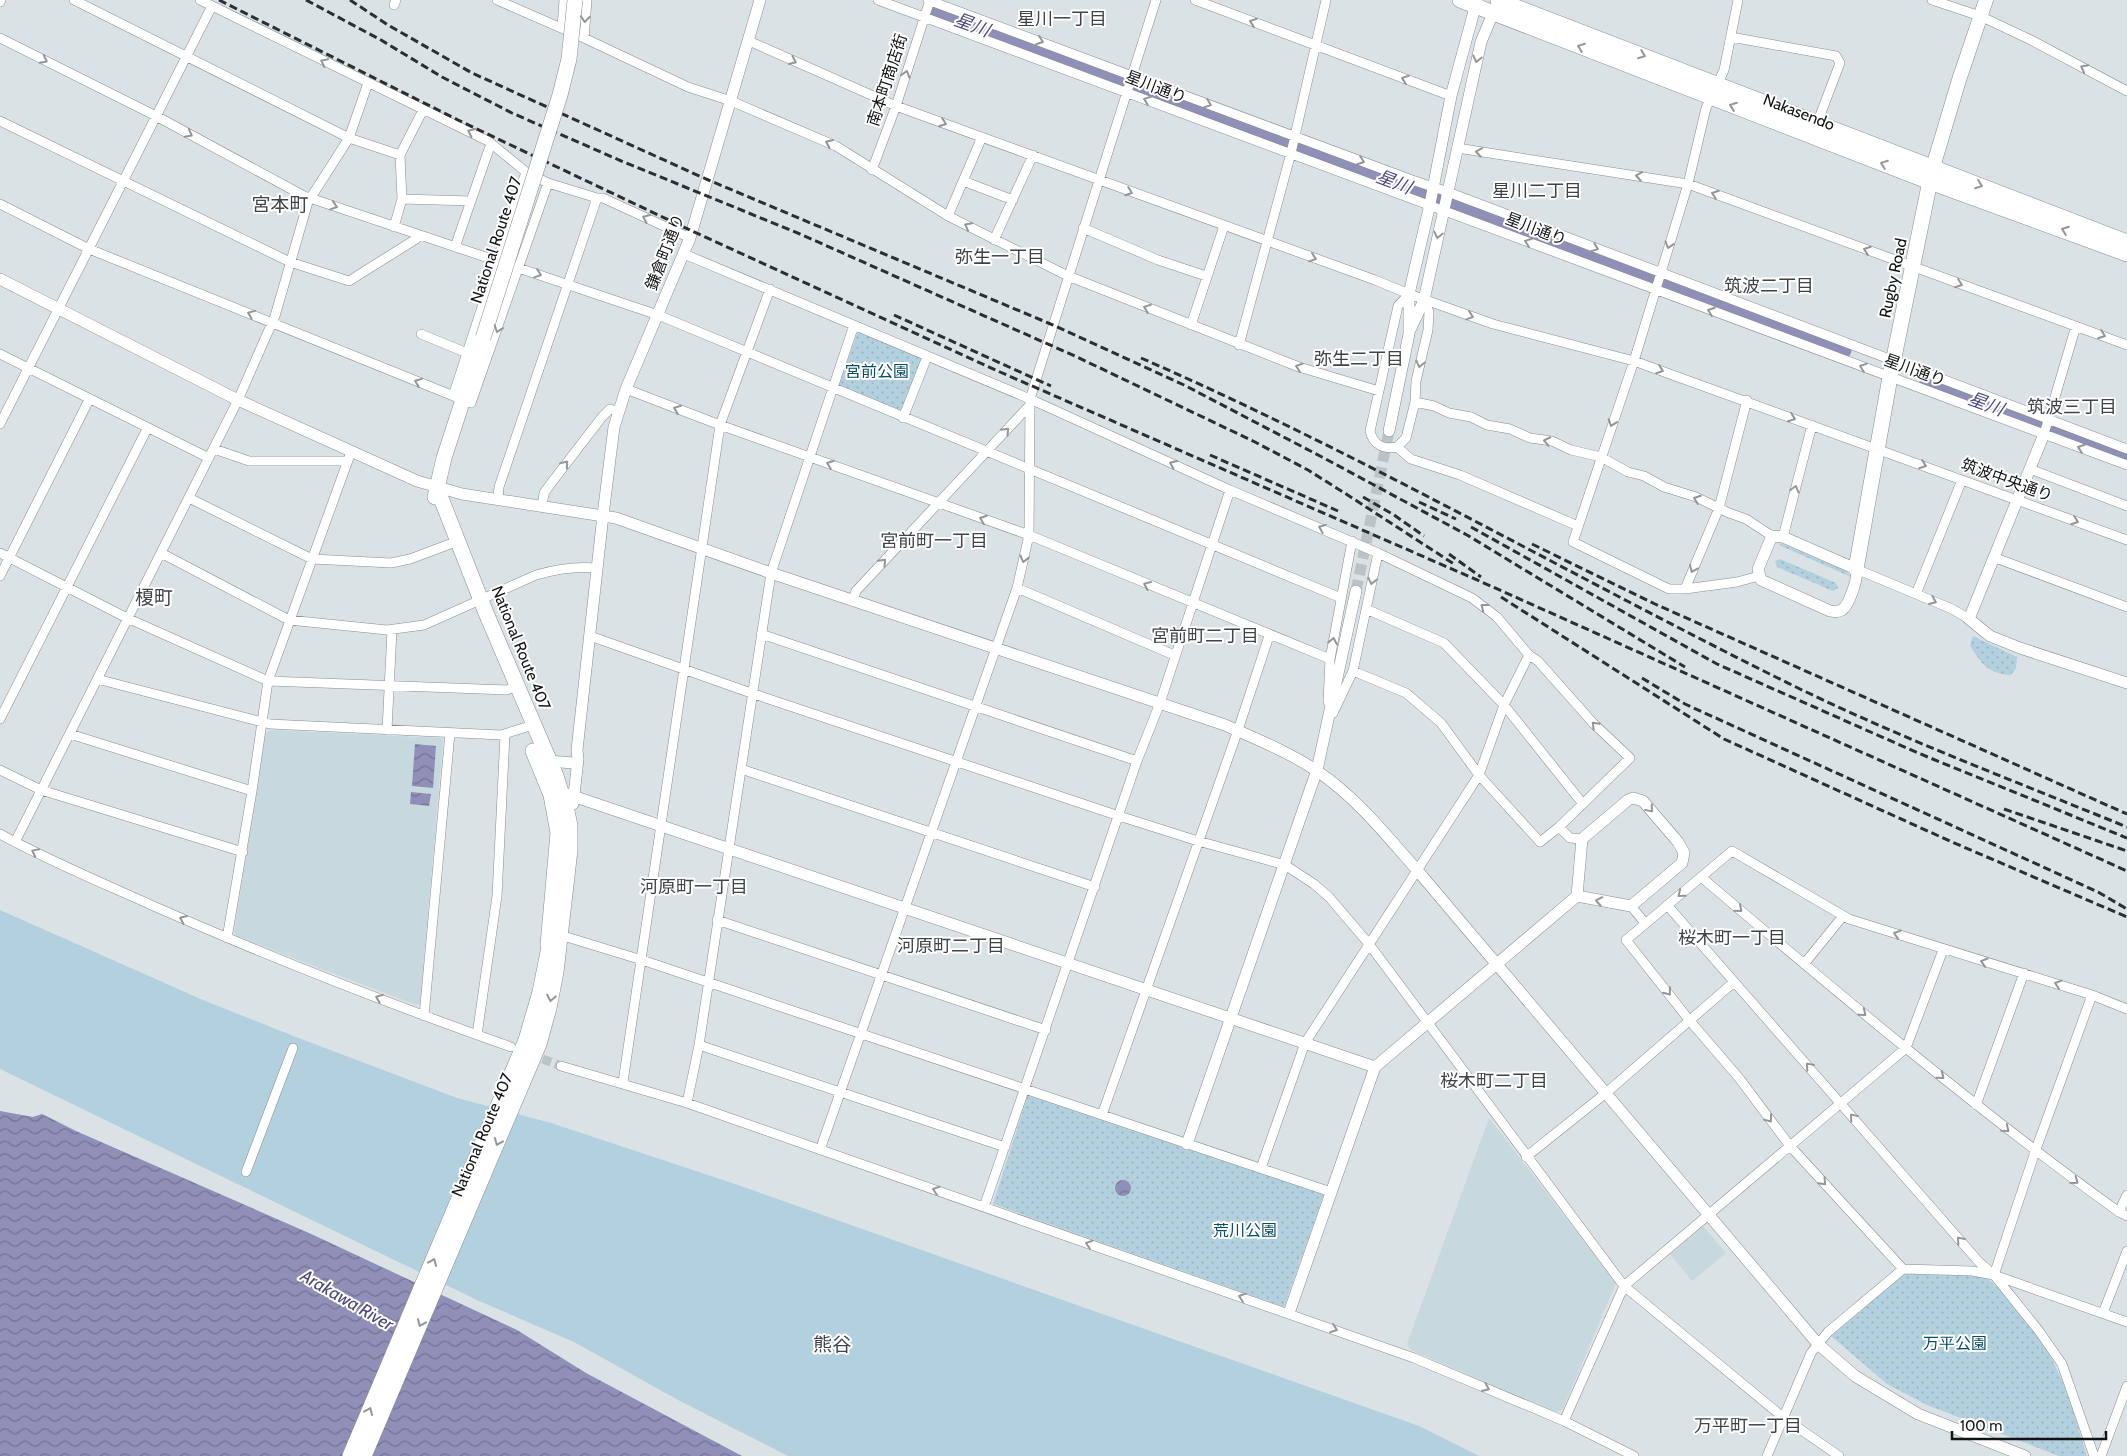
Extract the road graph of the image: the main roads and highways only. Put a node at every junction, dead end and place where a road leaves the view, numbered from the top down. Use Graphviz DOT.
graph roads {
  1 [pos="575,0"];
  2 [pos="1460,0"];
  3 [pos="1986,0"];
  4 [pos="1476,3"];
  5 [pos="1497,3"];
  6 [pos="1932,175"];
  7 [pos="2127,242"];
  8 [pos="2127,254"];
  9 [pos="1856,569"];
  10 [pos="528,727"];
  11 [pos="568,800"];
  12 [pos="548,952"];
  13 [pos="512,1094"];
  14 [pos="350,1456"];
  15 [pos="364,1456"];
  1 -- 10 [label="main road, National Route 407, bridge"];
  2 -- 4 [label="main road, Nakasendo"];
  3 -- 6 [label="main road, Rugby Road"];
  4 -- 5 [label="main road, Nakasendo"];
  5 -- 6 [label="main road, Nakasendo"];
  6 -- 7 [label="main road, Nakasendo, one-way"];
  8 -- 6 [label="main road, Nakasendo, one-way"];
  6 -- 9 [label="main road, Rugby Road"];
  10 -- 11 [label="main road, National Route 407"];
  10 -- 12 [label="main road, National Route 407"];
  11 -- 12 [label="main road"];
  11 -- 13 [label="main road, National Route 407, one-way"];
  12 -- 13 [label="main road, National Route 407"];
  14 -- 13 [label="main road, National Route 407, one-way"];
  13 -- 15 [label="main road, National Route 407, one-way"];
}
